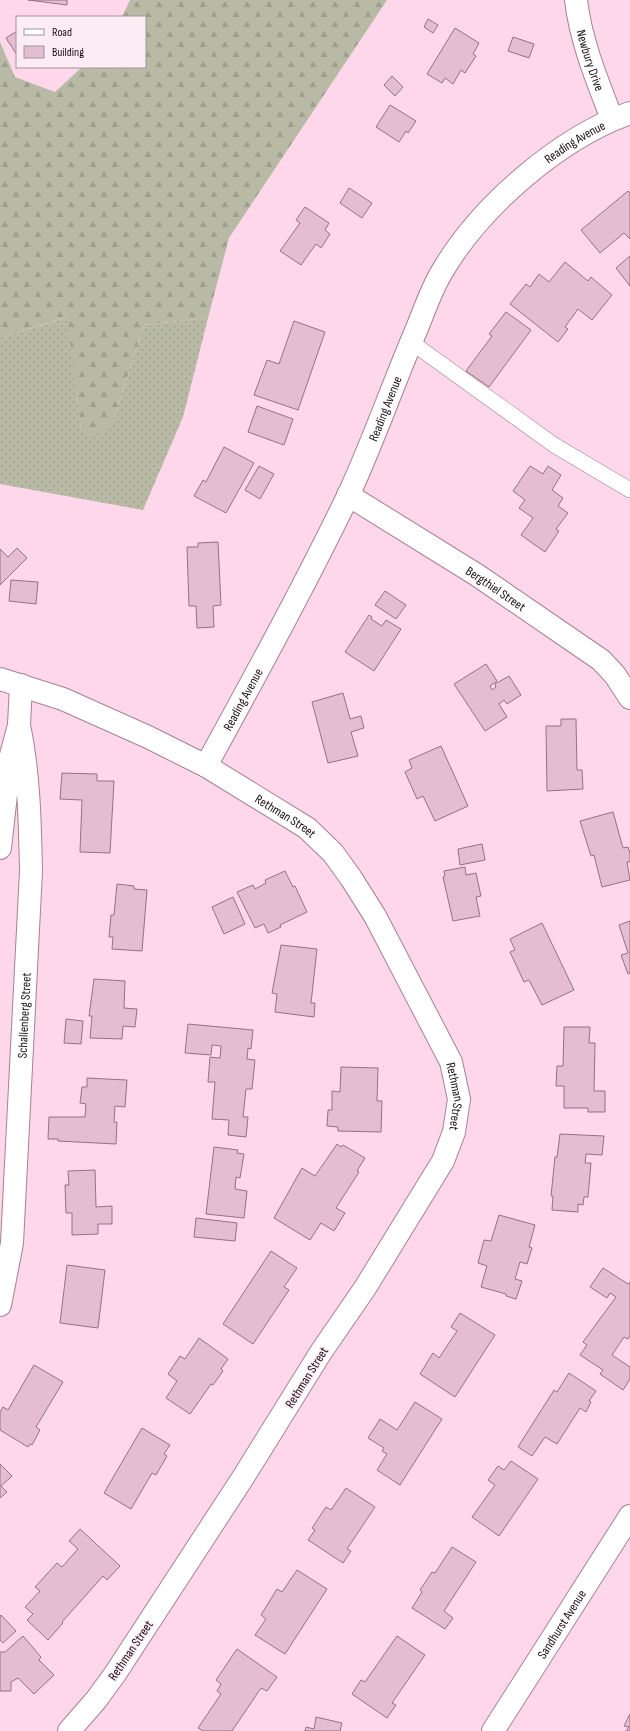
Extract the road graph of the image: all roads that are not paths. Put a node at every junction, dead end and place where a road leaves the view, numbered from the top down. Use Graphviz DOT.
graph roads {
  1 [pos="576,0"];
  2 [pos="621,116"];
  3 [pos="412,342"];
  4 [pos="630,490"];
  5 [pos="348,495"];
  6 [pos="0,679"];
  7 [pos="21,685"];
  8 [pos="630,698"];
  9 [pos="19,725"];
  10 [pos="206,766"];
  11 [pos="0,848"];
  12 [pos="0,1305"];
  13 [pos="630,1516"];
  14 [pos="69,1731"];
  15 [pos="493,1731"];
  1 -- 2 [label="street, Newbury Drive"];
  2 -- 3 [label="street, Reading Avenue"];
  3 -- 4 [label="lane"];
  3 -- 5 [label="street, Reading Avenue"];
  5 -- 8 [label="street, Bergthiel Street"];
  5 -- 10 [label="street, Reading Avenue"];
  6 -- 7 [label="street, Rethman Street"];
  7 -- 9 [label="street, Schallenberg Street"];
  7 -- 10 [label="street, Rethman Street"];
  9 -- 11 [label="street, Schallenberg Street"];
  9 -- 12 [label="street, Schallenberg Street"];
  10 -- 14 [label="street, Rethman Street"];
  13 -- 15 [label="street, Sandhurst Avenue"];
}
